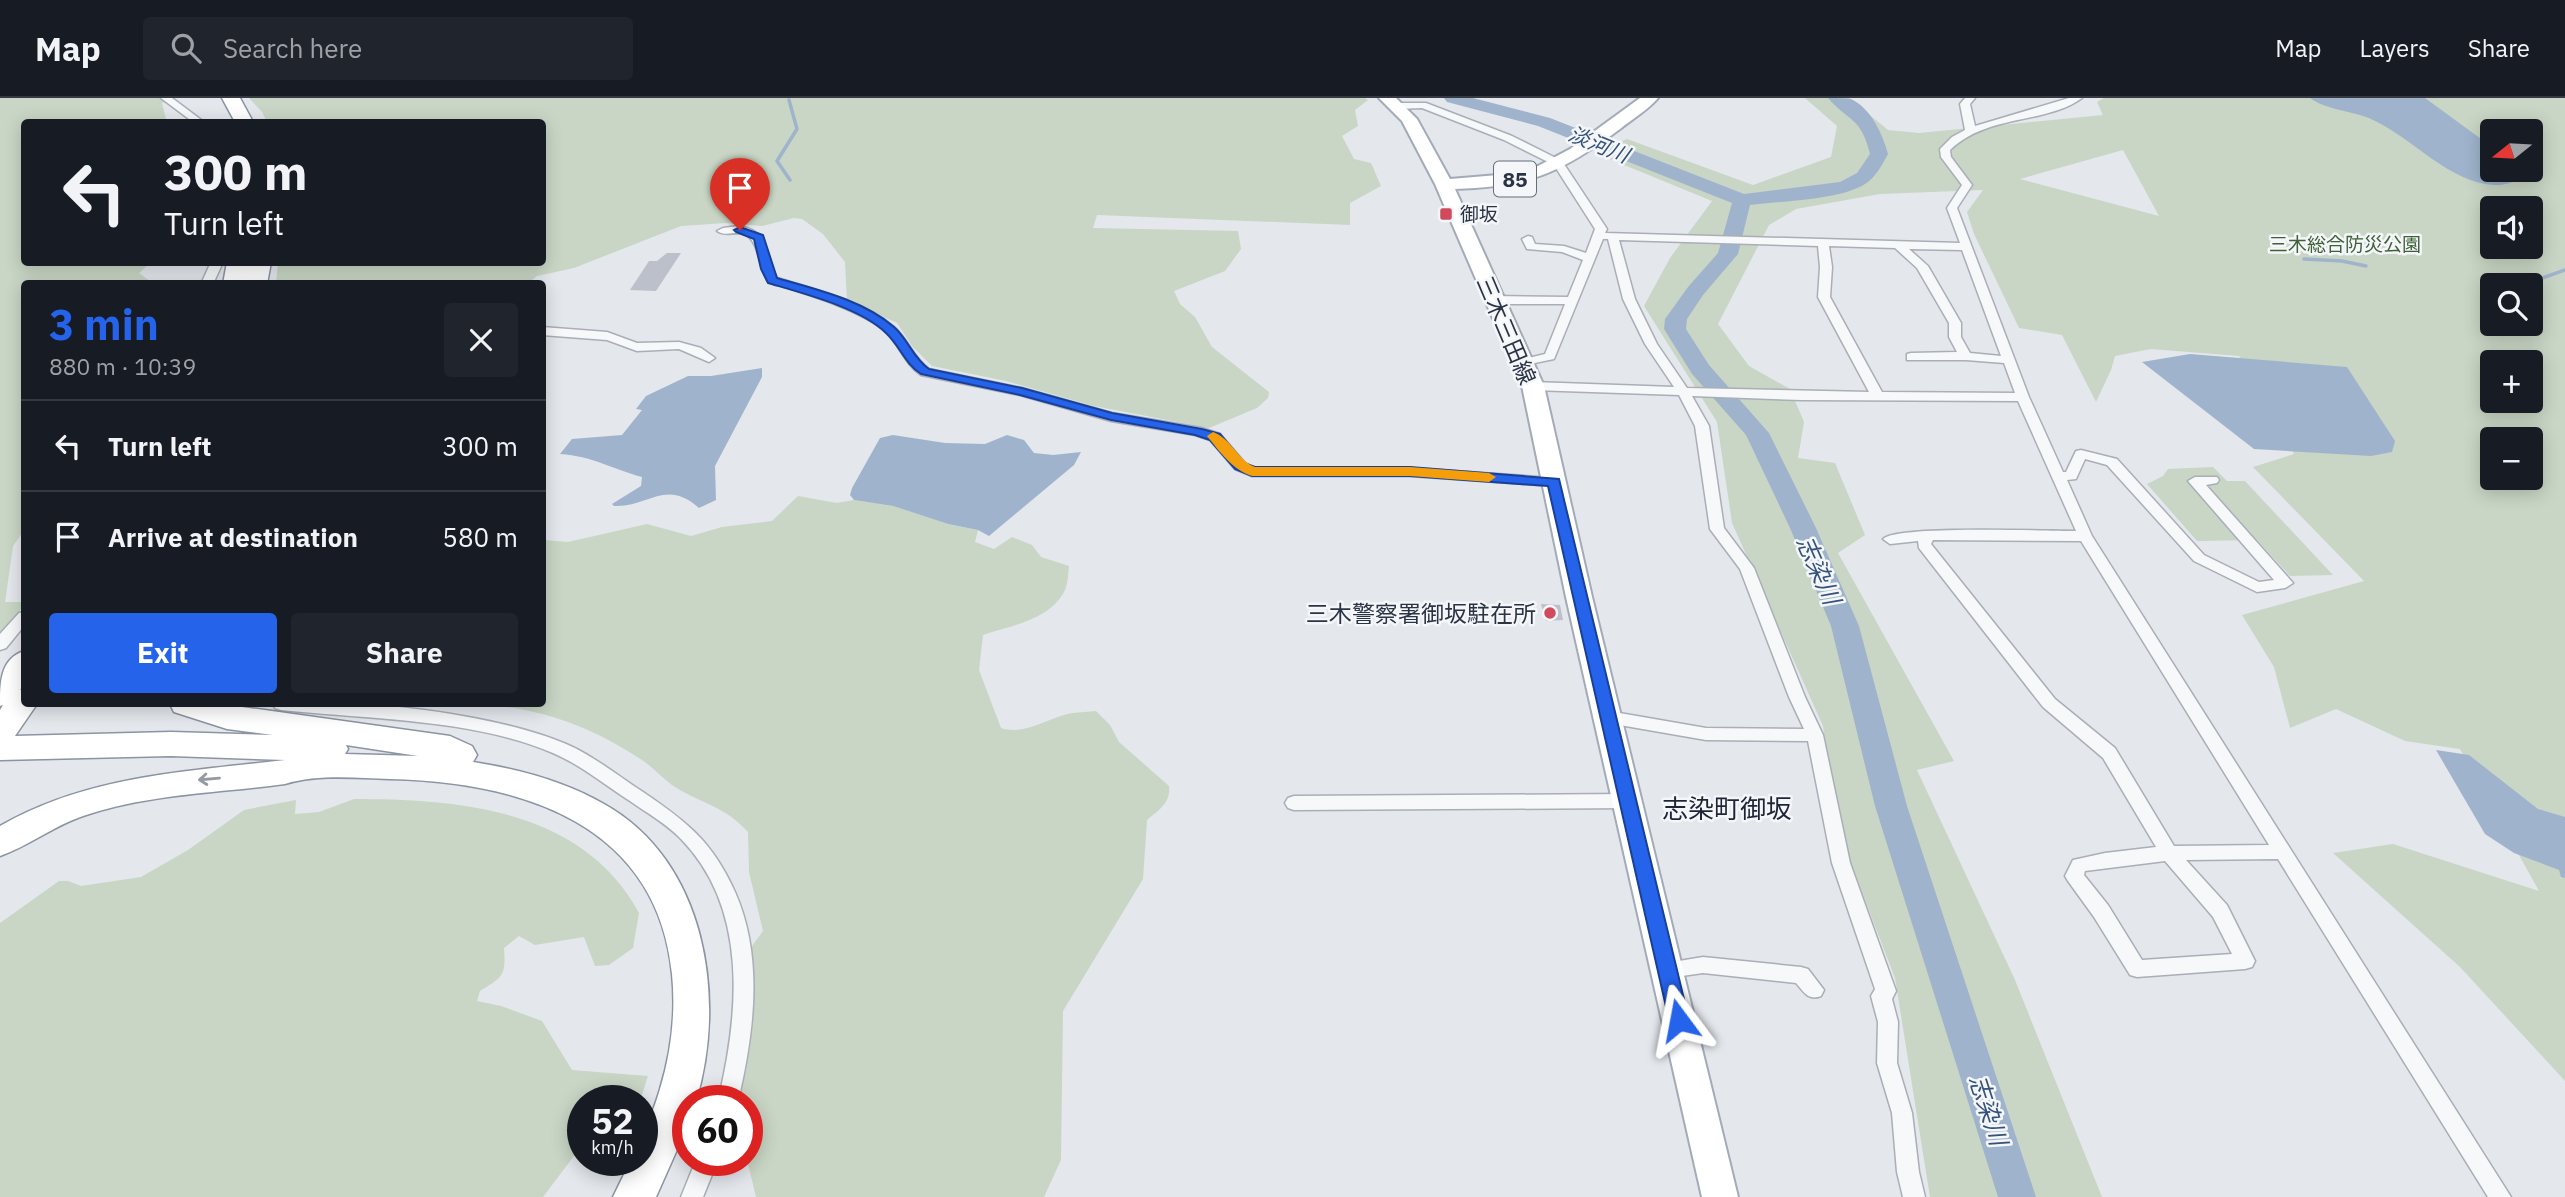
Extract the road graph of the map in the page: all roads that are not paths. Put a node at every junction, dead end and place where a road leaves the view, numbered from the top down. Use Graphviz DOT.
graph roads {
  1 [pos="166,98"];
  2 [pos="1650,98"];
  3 [pos="1970,98"];
  4 [pos="2077,98"];
  5 [pos="1393,102"];
  6 [pos="222,108"];
  7 [pos="195,119"];
  8 [pos="239,119"];
  9 [pos="1970,132"];
  10 [pos="1578,149"];
  11 [pos="1558,163"];
  12 [pos="1444,184"];
  13 [pos="723,231"];
  14 [pos="1606,236"];
  15 [pos="1528,239"];
  16 [pos="1823,244"];
  17 [pos="1899,246"];
  18 [pos="1966,247"];
  19 [pos="1590,260"];
  20 [pos="1495,300"];
  21 [pos="1572,301"];
  22 [pos="546,331"];
  23 [pos="1966,356"];
  24 [pos="1911,357"];
  25 [pos="709,358"];
  26 [pos="2009,359"];
  27 [pos="1529,374"];
  28 [pos="1685,394"];
  29 [pos="1878,397"];
  30 [pos="2023,397"];
  31 [pos="2060,476"];
  32 [pos="2212,480"];
  33 [pos="1554,482"];
  34 [pos="1927,536"];
  35 [pos="2085,536"];
  36 [pos="1890,539"];
  37 [pos="21,620"];
  38 [pos="0,644"];
  39 [pos="21,648"];
  40 [pos="21,666"];
  41 [pos="0,676"];
  42 [pos="0,695"];
  43 [pos="21,704"];
  44 [pos="195,707"];
  45 [pos="310,707"];
  46 [pos="1608,717"];
  47 [pos="0,733"];
  48 [pos="1815,735"];
  49 [pos="0,748"];
  50 [pos="461,755"];
  51 [pos="0,759"];
  52 [pos="300,766"];
  53 [pos="1629,801"];
  54 [pos="1294,803"];
  55 [pos="0,842"];
  56 [pos="2168,852"];
  57 [pos="2285,852"];
  58 [pos="1668,970"];
  59 [pos="1814,990"];
  60 [pos="698,1085"];
  61 [pos="732,1085"];
  62 [pos="672,1159"];
  63 [pos="701,1176"];
  64 [pos="634,1197"];
  65 [pos="655,1197"];
  66 [pos="692,1197"];
  67 [pos="1720,1197"];
  68 [pos="1914,1197"];
  69 [pos="2500,1197"];
  1 -- 7 [label="street"];
  2 -- 10 [label="main road, 85"];
  3 -- 9 [label="street"];
  4 -- 9 [label="street"];
  5 -- 11 [label="street"];
  5 -- 12 [label="main road, 三木三田線"];
  6 -- 8 [label="highway"];
  9 -- 18 [label="street"];
  10 -- 11 [label="main road, 85"];
  11 -- 12 [label="main road, 85"];
  11 -- 14 [label="street"];
  12 -- 20 [label="main road, 三木三田線"];
  13 -- 33 [label="street"];
  14 -- 16 [label="street"];
  14 -- 19 [label="street"];
  14 -- 28 [label="street"];
  15 -- 19 [label="street"];
  16 -- 17 [label="street"];
  16 -- 29 [label="street"];
  17 -- 18 [label="street"];
  17 -- 23 [label="street"];
  18 -- 26 [label="street"];
  19 -- 21 [label="street"];
  20 -- 21 [label="street"];
  20 -- 27 [label="main road, 三木三田線"];
  21 -- 27 [label="street"];
  22 -- 25 [label="street"];
  23 -- 24 [label="street"];
  23 -- 26 [label="street"];
  26 -- 30 [label="street"];
  27 -- 28 [label="street"];
  27 -- 33 [label="main road, 三木三田線"];
  28 -- 29 [label="street"];
  28 -- 48 [label="street"];
  29 -- 30 [label="street"];
  30 -- 31 [label="street"];
  31 -- 32 [label="street"];
  31 -- 35 [label="street"];
  33 -- 46 [label="main road, 三木三田線"];
  34 -- 35 [label="street"];
  34 -- 36 [label="street"];
  34 -- 56 [label="street"];
  35 -- 57 [label="street"];
  37 -- 38 [label="street"];
  39 -- 41 [label="highway"];
  40 -- 42 [label="highway"];
  43 -- 47 [label="highway"];
  44 -- 50 [label="highway"];
  45 -- 61 [label="street"];
  46 -- 48 [label="street"];
  46 -- 53 [label="main road, 三木三田線"];
  48 -- 68 [label="street"];
  49 -- 50 [label="highway"];
  50 -- 60 [label="highway"];
  51 -- 52 [label="highway"];
  52 -- 55 [label="highway, one-way"];
  52 -- 64 [label="highway"];
  53 -- 54 [label="street"];
  53 -- 58 [label="main road, 三木三田線"];
  56 -- 56 [label="street"];
  56 -- 57 [label="street"];
  57 -- 69 [label="street"];
  58 -- 59 [label="street"];
  58 -- 67 [label="main road, 三木三田線"];
  62 -- 65 [label="highway"];
  63 -- 66 [label="street"];
}
